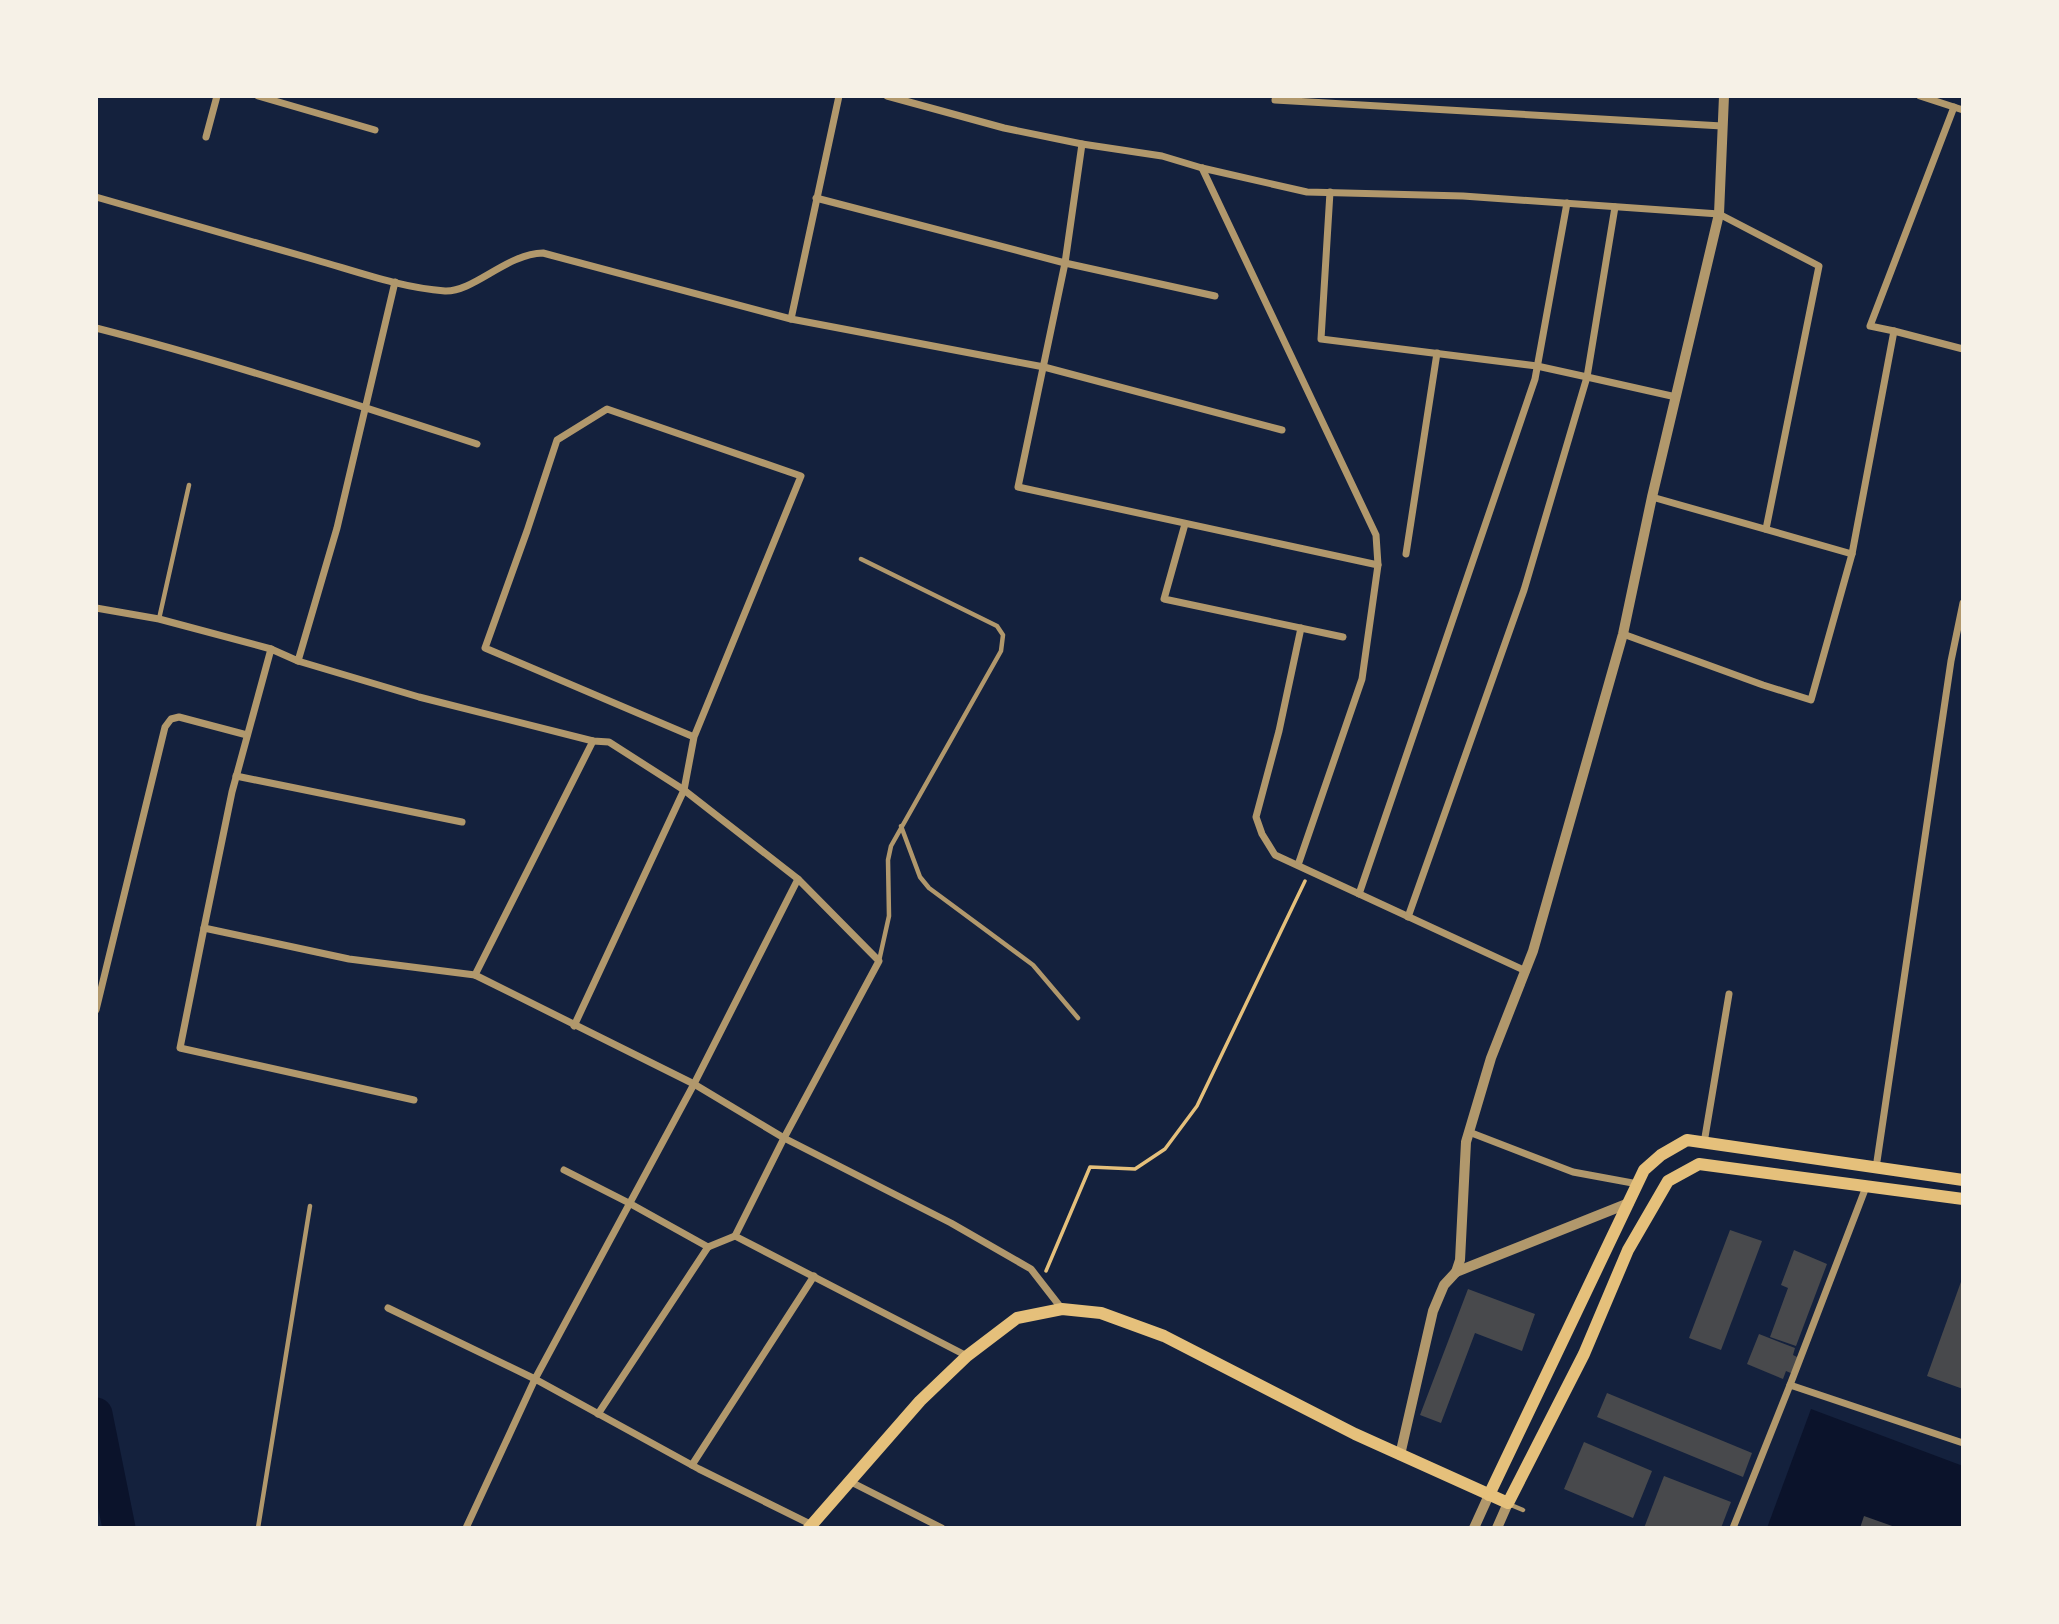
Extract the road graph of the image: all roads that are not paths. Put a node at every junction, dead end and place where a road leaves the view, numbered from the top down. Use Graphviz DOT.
graph roads {
  1 [pos="216,96"];
  2 [pos="258,96"];
  3 [pos="839,96"];
  4 [pos="887,96"];
  5 [pos="1724,96"];
  6 [pos="1920,96"];
  7 [pos="1930,98"];
  8 [pos="1275,100"];
  9 [pos="1954,107"];
  10 [pos="1963,110"];
  11 [pos="1723,126"];
  12 [pos="375,130"];
  13 [pos="206,137"];
  14 [pos="1082,144"];
  15 [pos="1202,168"];
  16 [pos="1330,192"];
  17 [pos="96,197"];
  18 [pos="816,198"];
  19 [pos="1567,203"];
  20 [pos="1615,207"];
  21 [pos="1719,214"];
  22 [pos="1065,263"];
  23 [pos="396,282"];
  24 [pos="1215,296"];
  25 [pos="791,319"];
  26 [pos="96,328"];
  27 [pos="1894,331"];
  28 [pos="1963,349"];
  29 [pos="1437,353"];
  30 [pos="1537,366"];
  31 [pos="1044,367"];
  32 [pos="1587,377"];
  33 [pos="1676,397"];
  34 [pos="365,408"];
  35 [pos="1282,430"];
  36 [pos="477,444"];
  37 [pos="189,485"];
  38 [pos="1652,497"];
  39 [pos="1185,524"];
  40 [pos="1766,529"];
  41 [pos="1406,554"];
  42 [pos="1852,554"];
  43 [pos="861,559"];
  44 [pos="1378,565"];
  45 [pos="1963,603"];
  46 [pos="96,608"];
  47 [pos="159,619"];
  48 [pos="1301,628"];
  49 [pos="1623,634"];
  50 [pos="1343,637"];
  51 [pos="271,649"];
  52 [pos="298,660"];
  53 [pos="247,735"];
  54 [pos="694,737"];
  55 [pos="593,741"];
  56 [pos="236,776"];
  57 [pos="684,790"];
  58 [pos="462,822"];
  59 [pos="901,826"];
  60 [pos="1298,865"];
  61 [pos="798,879"];
  62 [pos="1359,894"];
  63 [pos="1408,917"];
  64 [pos="204,928"];
  65 [pos="879,961"];
  66 [pos="1525,971"];
  67 [pos="475,975"];
  68 [pos="1729,994"];
  69 [pos="96,1010"];
  70 [pos="1078,1018"];
  71 [pos="574,1026"];
  72 [pos="694,1084"];
  73 [pos="414,1100"];
  74 [pos="1469,1132"];
  75 [pos="784,1138"];
  76 [pos="1704,1143"];
  77 [pos="1875,1167"];
  78 [pos="564,1170"];
  79 [pos="1963,1180"];
  80 [pos="1638,1184"];
  81 [pos="1866,1187"];
  82 [pos="1963,1199"];
  83 [pos="629,1203"];
  84 [pos="1629,1203"];
  85 [pos="310,1206"];
  86 [pos="735,1236"];
  87 [pos="708,1247"];
  88 [pos="1456,1272"];
  89 [pos="814,1276"];
  90 [pos="388,1308"];
  91 [pos="1062,1309"];
  92 [pos="967,1356"];
  93 [pos="535,1379"];
  94 [pos="1790,1385"];
  95 [pos="598,1414"];
  96 [pos="1963,1443"];
  97 [pos="1400,1455"];
  98 [pos="692,1465"];
  99 [pos="851,1482"];
  100 [pos="1489,1495"];
  101 [pos="1508,1503"];
  102 [pos="1523,1510"];
  103 [pos="810,1526"];
  104 [pos="258,1528"];
  105 [pos="466,1528"];
  106 [pos="942,1528"];
  107 [pos="1474,1528"];
  108 [pos="1497,1528"];
  109 [pos="1733,1528"];
  1 -- 13 [label="street"];
  2 -- 12 [label="street"];
  3 -- 18 [label="street"];
  4 -- 14 [label="street"];
  5 -- 11 [label="street"];
  6 -- 7 [label="street"];
  7 -- 9 [label="street"];
  8 -- 11 [label="street"];
  9 -- 10 [label="street"];
  9 -- 27 [label="street"];
  11 -- 21 [label="street"];
  14 -- 15 [label="street"];
  14 -- 22 [label="street"];
  15 -- 16 [label="street"];
  15 -- 44 [label="street"];
  16 -- 19 [label="street"];
  16 -- 29 [label="street"];
  17 -- 23 [label="street"];
  18 -- 22 [label="street"];
  18 -- 25 [label="street"];
  19 -- 20 [label="street"];
  19 -- 30 [label="street"];
  20 -- 21 [label="street"];
  20 -- 32 [label="street"];
  21 -- 33 [label="street"];
  21 -- 40 [label="street"];
  22 -- 24 [label="street"];
  22 -- 31 [label="street"];
  23 -- 25 [label="street"];
  23 -- 34 [label="street"];
  25 -- 31 [label="street"];
  26 -- 34 [label="street"];
  27 -- 28 [label="street"];
  27 -- 42 [label="street"];
  29 -- 30 [label="street"];
  29 -- 41 [label="street"];
  30 -- 32 [label="street"];
  30 -- 62 [label="street"];
  31 -- 35 [label="street"];
  31 -- 39 [label="street"];
  32 -- 33 [label="street"];
  32 -- 63 [label="street"];
  33 -- 38 [label="street"];
  34 -- 36 [label="street"];
  34 -- 52 [label="street"];
  37 -- 47 [label="lane"];
  38 -- 40 [label="street"];
  38 -- 49 [label="street"];
  39 -- 44 [label="street"];
  39 -- 48 [label="street"];
  40 -- 42 [label="street"];
  42 -- 49 [label="street"];
  43 -- 59 [label="lane"];
  44 -- 60 [label="street"];
  45 -- 77 [label="street"];
  46 -- 47 [label="street"];
  47 -- 51 [label="street"];
  48 -- 50 [label="street"];
  48 -- 60 [label="street"];
  49 -- 66 [label="street"];
  51 -- 52 [label="street"];
  51 -- 53 [label="street"];
  52 -- 55 [label="street"];
  53 -- 56 [label="street"];
  53 -- 69 [label="street"];
  54 -- 54 [label="street"];
  54 -- 57 [label="street"];
  55 -- 57 [label="street"];
  55 -- 67 [label="street"];
  56 -- 58 [label="street"];
  56 -- 64 [label="street"];
  57 -- 61 [label="street"];
  57 -- 71 [label="street"];
  59 -- 65 [label="lane"];
  59 -- 70 [label="lane"];
  60 -- 62 [label="street"];
  61 -- 65 [label="street"];
  61 -- 72 [label="street"];
  62 -- 63 [label="street"];
  63 -- 66 [label="street"];
  64 -- 67 [label="street"];
  64 -- 73 [label="street"];
  65 -- 75 [label="street"];
  66 -- 74 [label="street"];
  67 -- 71 [label="street"];
  68 -- 76 [label="street"];
  71 -- 72 [label="street"];
  72 -- 75 [label="street"];
  72 -- 83 [label="street"];
  74 -- 80 [label="street"];
  74 -- 88 [label="street"];
  75 -- 86 [label="street"];
  75 -- 91 [label="street"];
  76 -- 77 [label="main road"];
  76 -- 80 [label="main road"];
  77 -- 79 [label="main road"];
  78 -- 83 [label="street"];
  80 -- 84 [label="main road"];
  81 -- 82 [label="main road"];
  81 -- 94 [label="street"];
  81 -- 101 [label="main road"];
  83 -- 87 [label="street"];
  83 -- 93 [label="street"];
  84 -- 88 [label="street"];
  84 -- 100 [label="main road"];
  85 -- 104 [label="lane"];
  86 -- 87 [label="street"];
  86 -- 89 [label="street"];
  87 -- 95 [label="street"];
  88 -- 97 [label="street"];
  89 -- 92 [label="street"];
  89 -- 98 [label="street"];
  90 -- 93 [label="street"];
  91 -- 92 [label="main road"];
  91 -- 97 [label="main road"];
  92 -- 99 [label="main road"];
  93 -- 95 [label="street"];
  93 -- 105 [label="street"];
  94 -- 96 [label="street"];
  94 -- 109 [label="street"];
  95 -- 98 [label="street"];
  97 -- 100 [label="main road"];
  98 -- 103 [label="street"];
  99 -- 103 [label="main road"];
  99 -- 106 [label="street"];
  100 -- 101 [label="main road"];
  100 -- 107 [label="street"];
  101 -- 102 [label="lane"];
  101 -- 108 [label="street"];
}
